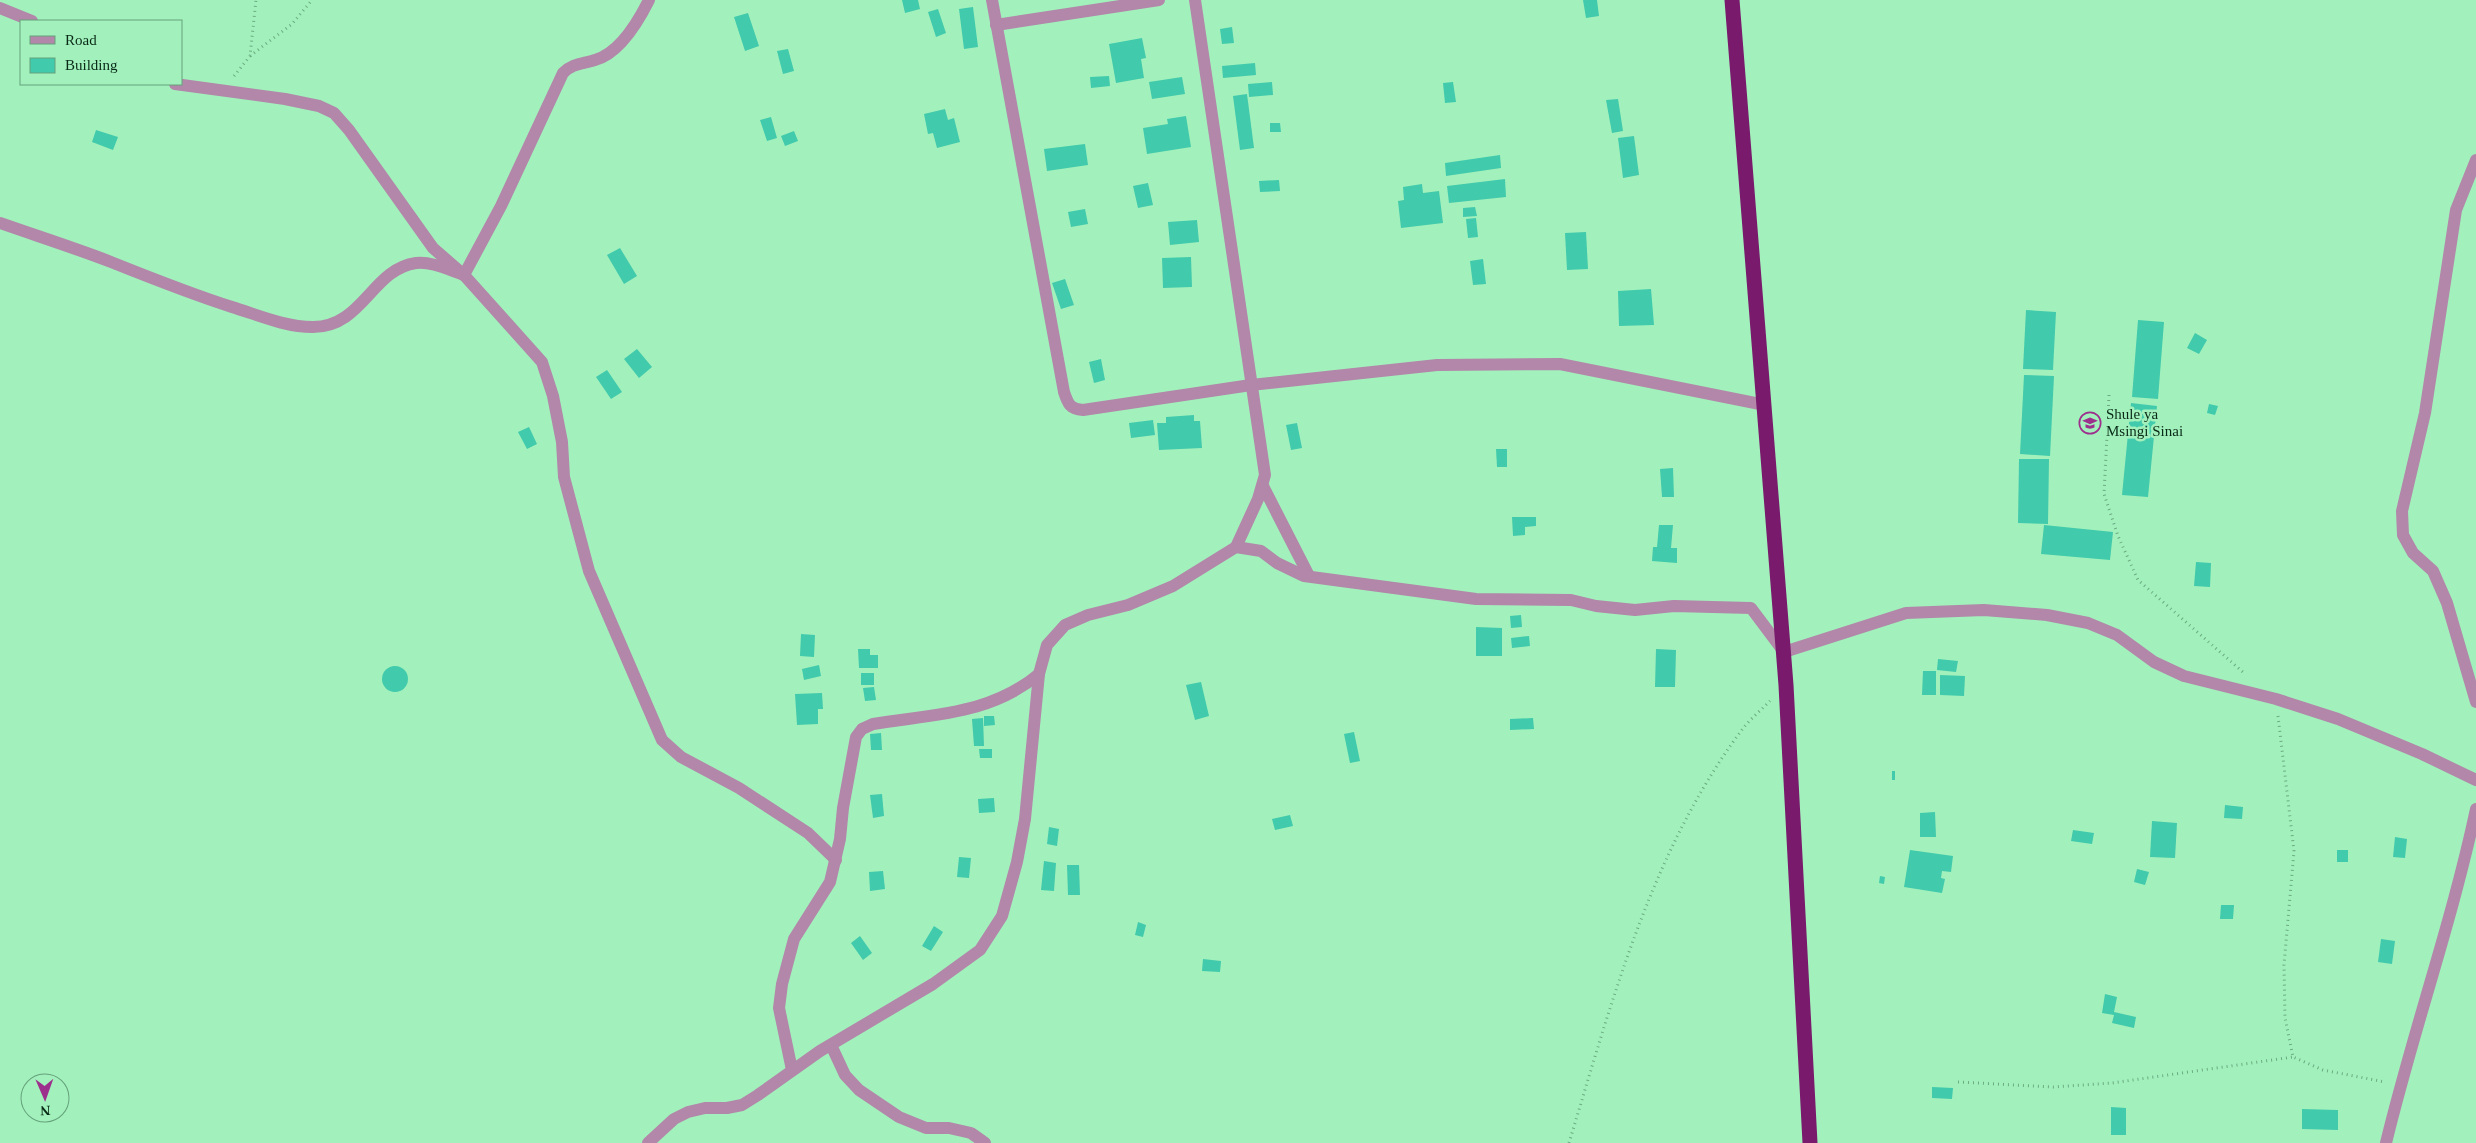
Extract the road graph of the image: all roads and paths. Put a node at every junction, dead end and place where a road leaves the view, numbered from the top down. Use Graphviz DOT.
graph roads {
  1 [pos="256,0"];
  2 [pos="312,0"];
  3 [pos="649,0"];
  4 [pos="992,0"];
  5 [pos="1159,0"];
  6 [pos="1195,0"];
  7 [pos="1732,0"];
  8 [pos="0,8"];
  9 [pos="30,20"];
  10 [pos="996,25"];
  11 [pos="250,56"];
  12 [pos="182,85"];
  13 [pos="222,90"];
  14 [pos="2476,160"];
  15 [pos="0,223"];
  16 [pos="464,275"];
  17 [pos="1251,386"];
  18 [pos="2109,395"];
  19 [pos="1765,405"];
  20 [pos="1263,486"];
  21 [pos="1236,546"];
  22 [pos="1308,576"];
  23 [pos="1784,652"];
  24 [pos="1039,674"];
  25 [pos="2248,676"];
  26 [pos="1786,685"];
  27 [pos="2276,700"];
  28 [pos="2476,702"];
  29 [pos="2476,780"];
  30 [pos="2476,810"];
  31 [pos="836,860"];
  32 [pos="831,1045"];
  33 [pos="2293,1057"];
  34 [pos="792,1070"];
  35 [pos="1958,1082"];
  36 [pos="2400,1085"];
  37 [pos="648,1143"];
  38 [pos="984,1143"];
  39 [pos="1569,1143"];
  40 [pos="1810,1143"];
  41 [pos="2386,1143"];
  1 -- 11 [label="path"];
  2 -- 11 [label="path"];
  3 -- 16 [label="street"];
  4 -- 10 [label="street"];
  5 -- 10 [label="street"];
  6 -- 17 [label="street"];
  7 -- 19 [label="highway"];
  8 -- 9 [label="street"];
  10 -- 17 [label="street"];
  11 -- 13 [label="path"];
  12 -- 13 [label="street"];
  13 -- 16 [label="street"];
  14 -- 28 [label="street"];
  15 -- 16 [label="street"];
  16 -- 31 [label="street"];
  17 -- 19 [label="street"];
  17 -- 20 [label="street"];
  18 -- 25 [label="path"];
  19 -- 23 [label="highway"];
  20 -- 21 [label="street"];
  20 -- 22 [label="street"];
  21 -- 22 [label="street"];
  21 -- 24 [label="street"];
  22 -- 23 [label="street"];
  23 -- 26 [label="highway"];
  23 -- 27 [label="street"];
  24 -- 31 [label="street"];
  24 -- 32 [label="street"];
  26 -- 39 [label="path"];
  26 -- 40 [label="highway"];
  27 -- 29 [label="street"];
  27 -- 33 [label="path"];
  30 -- 36 [label="street"];
  31 -- 34 [label="street"];
  32 -- 34 [label="street"];
  32 -- 38 [label="street"];
  33 -- 35 [label="path"];
  33 -- 36 [label="path"];
  34 -- 37 [label="street"];
  36 -- 41 [label="street"];
}
